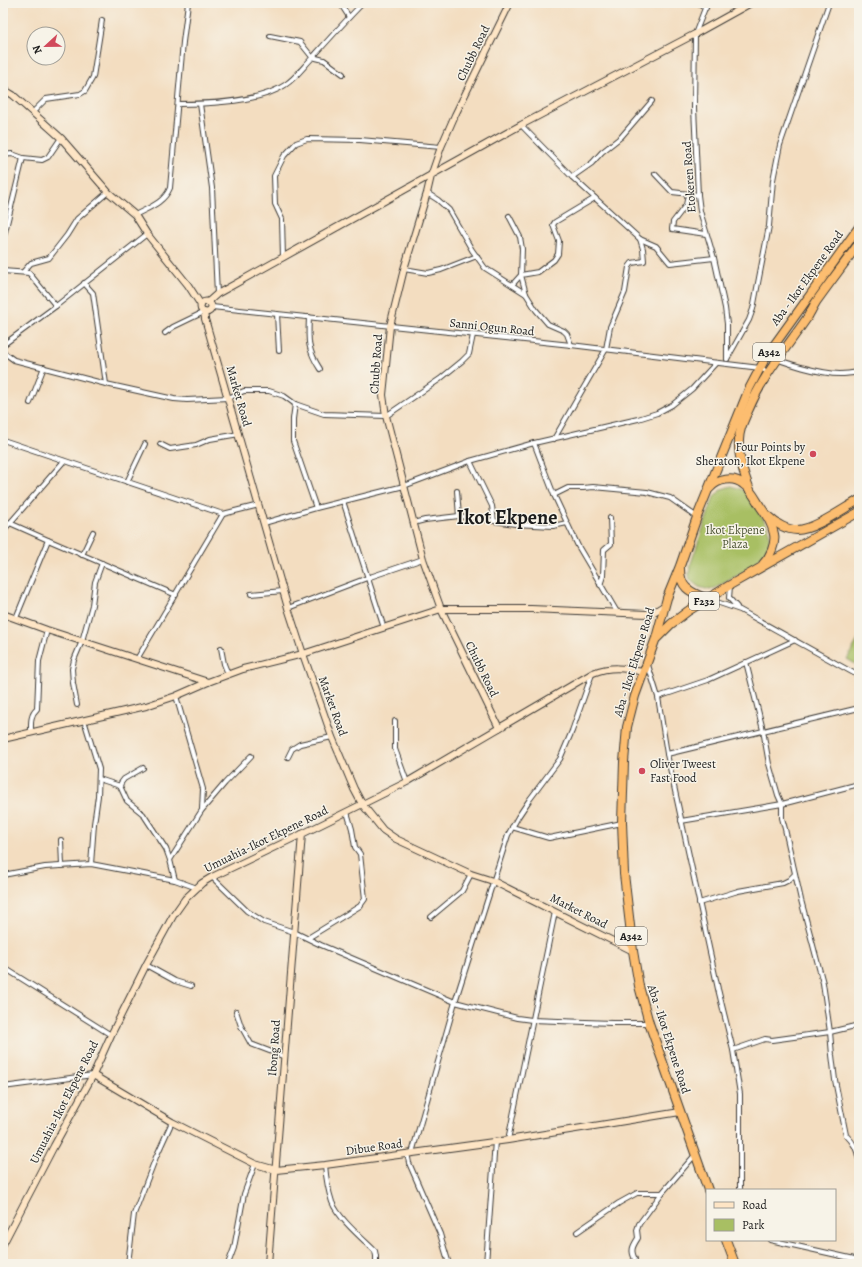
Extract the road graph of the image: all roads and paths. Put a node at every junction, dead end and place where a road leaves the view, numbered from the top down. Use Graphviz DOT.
graph roads {
  1 [pos="188,3"];
  2 [pos="340,3"];
  3 [pos="363,3"];
  4 [pos="510,3"];
  5 [pos="699,3"];
  6 [pos="751,3"];
  7 [pos="828,3"];
  8 [pos="707,5"];
  9 [pos="349,17"];
  10 [pos="102,20"];
  11 [pos="695,34"];
  12 [pos="270,36"];
  13 [pos="312,57"];
  14 [pos="343,74"];
  15 [pos="3,83"];
  16 [pos="3,89"];
  17 [pos="13,95"];
  18 [pos="652,101"];
  19 [pos="178,104"];
  20 [pos="200,104"];
  21 [pos="32,113"];
  22 [pos="521,125"];
  23 [pos="61,138"];
  24 [pos="441,147"];
  25 [pos="3,154"];
  26 [pos="23,158"];
  27 [pos="655,174"];
  28 [pos="431,176"];
  29 [pos="572,177"];
  30 [pos="108,192"];
  31 [pos="427,192"];
  32 [pos="688,195"];
  33 [pos="698,195"];
  34 [pos="595,198"];
  35 [pos="135,214"];
  36 [pos="509,216"];
  37 [pos="859,227"];
  38 [pos="147,234"];
  39 [pos="706,234"];
  40 [pos="640,239"];
  41 [pos="3,240"];
  42 [pos="859,243"];
  43 [pos="476,256"];
  44 [pos="283,258"];
  45 [pos="714,258"];
  46 [pos="404,269"];
  47 [pos="3,272"];
  48 [pos="23,272"];
  49 [pos="521,275"];
  50 [pos="84,283"];
  51 [pos="512,285"];
  52 [pos="217,294"];
  53 [pos="526,294"];
  54 [pos="201,305"];
  55 [pos="210,305"];
  56 [pos="56,306"];
  57 [pos="204,312"];
  58 [pos="277,314"];
  59 [pos="309,317"];
  60 [pos="390,326"];
  61 [pos="165,333"];
  62 [pos="473,335"];
  63 [pos="3,345"];
  64 [pos="571,345"];
  65 [pos="606,349"];
  66 [pos="279,351"];
  67 [pos="3,352"];
  68 [pos="767,355"];
  69 [pos="776,359"];
  70 [pos="727,361"];
  71 [pos="716,363"];
  72 [pos="44,368"];
  73 [pos="760,368"];
  74 [pos="320,369"];
  75 [pos="768,372"];
  76 [pos="859,372"];
  77 [pos="106,384"];
  78 [pos="228,398"];
  79 [pos="30,403"];
  80 [pos="295,404"];
  81 [pos="386,416"];
  82 [pos="239,434"];
  83 [pos="553,439"];
  84 [pos="3,440"];
  85 [pos="534,443"];
  86 [pos="145,444"];
  87 [pos="160,444"];
  88 [pos="64,461"];
  89 [pos="470,461"];
  90 [pos="127,482"];
  91 [pos="404,486"];
  92 [pos="750,490"];
  93 [pos="457,491"];
  94 [pos="707,492"];
  95 [pos="554,495"];
  96 [pos="859,500"];
  97 [pos="343,501"];
  98 [pos="259,505"];
  99 [pos="316,508"];
  100 [pos="859,512"];
  101 [pos="764,513"];
  102 [pos="223,514"];
  103 [pos="459,516"];
  104 [pos="697,517"];
  105 [pos="610,518"];
  106 [pos="3,520"];
  107 [pos="494,521"];
  108 [pos="10,523"];
  109 [pos="264,523"];
  110 [pos="413,523"];
  111 [pos="567,523"];
  112 [pos="3,531"];
  113 [pos="93,532"];
  114 [pos="48,540"];
  115 [pos="82,555"];
  116 [pos="423,559"];
  117 [pos="102,563"];
  118 [pos="680,566"];
  119 [pos="756,570"];
  120 [pos="367,578"];
  121 [pos="600,585"];
  122 [pos="730,585"];
  123 [pos="283,591"];
  124 [pos="251,594"];
  125 [pos="176,595"];
  126 [pos="707,599"];
  127 [pos="665,605"];
  128 [pos="288,608"];
  129 [pos="441,609"];
  130 [pos="740,610"];
  131 [pos="617,612"];
  132 [pos="3,614"];
  133 [pos="16,618"];
  134 [pos="384,628"];
  135 [pos="47,630"];
  136 [pos="656,638"];
  137 [pos="795,640"];
  138 [pos="82,641"];
  139 [pos="221,648"];
  140 [pos="303,654"];
  141 [pos="137,659"];
  142 [pos="746,662"];
  143 [pos="647,663"];
  144 [pos="643,672"];
  145 [pos="592,673"];
  146 [pos="228,674"];
  147 [pos="859,676"];
  148 [pos="208,682"];
  149 [pos="176,696"];
  150 [pos="658,697"];
  151 [pos="77,705"];
  152 [pos="859,708"];
  153 [pos="84,720"];
  154 [pos="395,721"];
  155 [pos="499,728"];
  156 [pos="763,730"];
  157 [pos="32,732"];
  158 [pos="332,737"];
  159 [pos="3,739"];
  160 [pos="667,754"];
  161 [pos="251,756"];
  162 [pos="288,757"];
  163 [pos="142,768"];
  164 [pos="99,779"];
  165 [pos="407,782"];
  166 [pos="859,784"];
  167 [pos="120,786"];
  168 [pos="203,796"];
  169 [pos="211,799"];
  170 [pos="362,804"];
  171 [pos="782,804"];
  172 [pos="202,810"];
  173 [pos="347,812"];
  174 [pos="681,821"];
  175 [pos="622,822"];
  176 [pos="512,827"];
  177 [pos="302,834"];
  178 [pos="61,840"];
  179 [pos="170,860"];
  180 [pos="91,864"];
  181 [pos="62,866"];
  182 [pos="471,874"];
  183 [pos="795,874"];
  184 [pos="3,876"];
  185 [pos="212,877"];
  186 [pos="175,880"];
  187 [pos="493,881"];
  188 [pos="197,888"];
  189 [pos="699,903"];
  190 [pos="555,912"];
  191 [pos="431,917"];
  192 [pos="294,932"];
  193 [pos="308,938"];
  194 [pos="633,951"];
  195 [pos="146,965"];
  196 [pos="3,967"];
  197 [pos="191,986"];
  198 [pos="455,1002"];
  199 [pos="236,1011"];
  200 [pos="532,1020"];
  201 [pos="649,1023"];
  202 [pos="859,1025"];
  203 [pos="830,1032"];
  204 [pos="111,1035"];
  205 [pos="733,1050"];
  206 [pos="285,1057"];
  207 [pos="93,1075"];
  208 [pos="3,1087"];
  209 [pos="680,1112"];
  210 [pos="172,1122"];
  211 [pos="508,1140"];
  212 [pos="495,1141"];
  213 [pos="409,1153"];
  214 [pos="695,1156"];
  215 [pos="859,1160"];
  216 [pos="255,1164"];
  217 [pos="325,1165"];
  218 [pos="276,1170"];
  219 [pos="708,1189"];
  220 [pos="740,1189"];
  221 [pos="662,1193"];
  222 [pos="577,1232"];
  223 [pos="726,1241"];
  224 [pos="774,1241"];
  225 [pos="3,1244"];
  226 [pos="859,1260"];
  227 [pos="128,1264"];
  228 [pos="228,1264"];
  229 [pos="268,1264"];
  230 [pos="376,1264"];
  231 [pos="449,1264"];
  232 [pos="486,1264"];
  233 [pos="631,1264"];
  234 [pos="735,1264"];
  1 -- 19 [label="street"];
  2 -- 9 [label="street"];
  3 -- 9 [label="street"];
  4 -- 24 [label="main road, Chubb Road"];
  5 -- 8 [label="street"];
  6 -- 11 [label="main road"];
  7 -- 70 [label="street"];
  8 -- 11 [label="street"];
  9 -- 13 [label="street"];
  10 -- 21 [label="street"];
  11 -- 22 [label="main road"];
  11 -- 33 [label="street, Etokeren Road"];
  12 -- 13 [label="street"];
  13 -- 14 [label="street"];
  13 -- 20 [label="street"];
  15 -- 17 [label="main road"];
  16 -- 17 [label="main road"];
  17 -- 21 [label="main road"];
  18 -- 29 [label="street"];
  19 -- 20 [label="street"];
  19 -- 35 [label="street"];
  20 -- 52 [label="street"];
  21 -- 23 [label="main road"];
  22 -- 28 [label="main road"];
  22 -- 29 [label="street"];
  23 -- 26 [label="street"];
  23 -- 30 [label="main road"];
  24 -- 28 [label="main road, Chubb Road"];
  24 -- 44 [label="street"];
  25 -- 26 [label="street"];
  26 -- 41 [label="street"];
  27 -- 32 [label="street"];
  28 -- 31 [label="main road, Chubb Road"];
  28 -- 44 [label="main road"];
  29 -- 34 [label="street"];
  30 -- 35 [label="main road"];
  30 -- 48 [label="street"];
  31 -- 43 [label="street"];
  31 -- 46 [label="main road, Chubb Road"];
  32 -- 33 [label="street"];
  32 -- 39 [label="street"];
  33 -- 39 [label="street, Etokeren Road"];
  34 -- 40 [label="street"];
  34 -- 49 [label="street"];
  35 -- 38 [label="main road"];
  36 -- 49 [label="street"];
  37 -- 68 [label="highway, Aba - Ikot Ekpene Road / A342"];
  38 -- 50 [label="street"];
  38 -- 54 [label="main road"];
  39 -- 45 [label="street, Etokeren Road"];
  40 -- 45 [label="street"];
  40 -- 65 [label="street"];
  42 -- 69 [label="highway, A342"];
  43 -- 46 [label="street"];
  43 -- 51 [label="street"];
  44 -- 52 [label="main road"];
  45 -- 70 [label="street, Etokeren Road"];
  46 -- 60 [label="main road, Chubb Road"];
  47 -- 48 [label="street"];
  48 -- 56 [label="street"];
  49 -- 51 [label="street"];
  49 -- 53 [label="street"];
  50 -- 56 [label="street"];
  50 -- 77 [label="street"];
  51 -- 53 [label="street"];
  52 -- 55 [label="main road"];
  53 -- 64 [label="street"];
  54 -- 55 [label="main road"];
  54 -- 57 [label="main road"];
  55 -- 57 [label="main road"];
  55 -- 58 [label="street, Sanni Ogun Road"];
  56 -- 63 [label="street"];
  57 -- 61 [label="street"];
  57 -- 78 [label="main road, Market Road"];
  58 -- 59 [label="street, Sanni Ogun Road"];
  58 -- 66 [label="street"];
  59 -- 60 [label="street, Sanni Ogun Road"];
  59 -- 74 [label="street"];
  60 -- 62 [label="street, Sanni Ogun Road"];
  60 -- 81 [label="main road, Chubb Road"];
  62 -- 64 [label="street, Sanni Ogun Road"];
  62 -- 81 [label="street"];
  64 -- 65 [label="street, Sanni Ogun Road"];
  65 -- 71 [label="street, Sanni Ogun Road"];
  65 -- 83 [label="street"];
  67 -- 72 [label="street"];
  68 -- 69 [label="street"];
  68 -- 73 [label="highway, Aba - Ikot Ekpene Road / A342"];
  69 -- 75 [label="highway, A342"];
  69 -- 76 [label="street"];
  70 -- 71 [label="street, Sanni Ogun Road"];
  70 -- 73 [label="street, Sanni Ogun Road"];
  71 -- 83 [label="street"];
  72 -- 77 [label="street"];
  72 -- 79 [label="street"];
  73 -- 75 [label="street, Sanni Ogun Road"];
  73 -- 94 [label="highway, Aba - Ikot Ekpene Road / A342"];
  75 -- 92 [label="highway, A342"];
  77 -- 78 [label="street"];
  78 -- 80 [label="street"];
  78 -- 82 [label="main road, Market Road"];
  80 -- 81 [label="street"];
  80 -- 99 [label="street"];
  81 -- 91 [label="main road, Chubb Road"];
  82 -- 87 [label="street"];
  82 -- 98 [label="main road, Market Road"];
  83 -- 85 [label="street"];
  84 -- 88 [label="street"];
  85 -- 89 [label="street"];
  85 -- 95 [label="street"];
  86 -- 90 [label="street"];
  88 -- 90 [label="street"];
  88 -- 108 [label="street"];
  89 -- 91 [label="street"];
  89 -- 107 [label="street"];
  90 -- 102 [label="street"];
  91 -- 97 [label="street"];
  91 -- 110 [label="main road, Chubb Road"];
  92 -- 94 [label="highway"];
  92 -- 101 [label="highway"];
  93 -- 103 [label="street"];
  94 -- 104 [label="highway, Aba - Ikot Ekpene Road / A342"];
  95 -- 104 [label="street"];
  95 -- 111 [label="street"];
  96 -- 101 [label="highway"];
  97 -- 99 [label="street"];
  97 -- 120 [label="street"];
  98 -- 102 [label="street"];
  98 -- 109 [label="main road, Market Road"];
  99 -- 109 [label="street"];
  100 -- 119 [label="highway, F232"];
  101 -- 119 [label="highway"];
  102 -- 125 [label="street"];
  103 -- 107 [label="street"];
  103 -- 110 [label="street"];
  104 -- 118 [label="highway, Aba - Ikot Ekpene Road / A342"];
  105 -- 121 [label="street"];
  106 -- 108 [label="street"];
  107 -- 111 [label="street"];
  108 -- 112 [label="street"];
  108 -- 114 [label="street"];
  109 -- 123 [label="main road, Market Road"];
  110 -- 116 [label="main road, Chubb Road"];
  111 -- 121 [label="street"];
  113 -- 115 [label="street"];
  114 -- 115 [label="street"];
  114 -- 133 [label="street"];
  115 -- 117 [label="street"];
  116 -- 120 [label="street"];
  116 -- 129 [label="main road, Chubb Road"];
  117 -- 125 [label="street"];
  117 -- 138 [label="street"];
  118 -- 126 [label="highway"];
  118 -- 127 [label="highway, Aba - Ikot Ekpene Road / A342"];
  119 -- 122 [label="highway, F232"];
  120 -- 128 [label="street"];
  120 -- 134 [label="street"];
  121 -- 131 [label="street"];
  122 -- 126 [label="highway, F232"];
  122 -- 130 [label="street"];
  123 -- 124 [label="street"];
  123 -- 128 [label="main road, Market Road"];
  125 -- 141 [label="street"];
  126 -- 130 [label="street"];
  126 -- 136 [label="highway, F232"];
  127 -- 131 [label="main road"];
  127 -- 136 [label="highway, Aba - Ikot Ekpene Road / A342"];
  128 -- 140 [label="main road, Market Road"];
  129 -- 131 [label="main road"];
  129 -- 134 [label="main road"];
  129 -- 155 [label="main road, Chubb Road"];
  130 -- 137 [label="street"];
  132 -- 133 [label="main road"];
  133 -- 135 [label="main road"];
  134 -- 140 [label="main road"];
  135 -- 138 [label="main road"];
  135 -- 157 [label="street"];
  136 -- 143 [label="highway, Aba - Ikot Ekpene Road / A342"];
  137 -- 142 [label="street"];
  137 -- 147 [label="street"];
  138 -- 141 [label="main road"];
  138 -- 151 [label="street"];
  139 -- 146 [label="street"];
  140 -- 146 [label="main road"];
  140 -- 158 [label="main road, Market Road"];
  141 -- 148 [label="main road"];
  142 -- 150 [label="street"];
  142 -- 156 [label="street"];
  143 -- 144 [label="highway, Aba - Ikot Ekpene Road / A342"];
  143 -- 150 [label="street"];
  144 -- 145 [label="main road, Umuahia-Ikot Ekpene Road"];
  144 -- 175 [label="highway, Aba - Ikot Ekpene Road / A342"];
  145 -- 155 [label="main road, Umuahia-Ikot Ekpene Road"];
  145 -- 176 [label="street"];
  146 -- 148 [label="main road"];
  148 -- 149 [label="main road"];
  149 -- 153 [label="main road"];
  149 -- 168 [label="street"];
  150 -- 160 [label="street"];
  152 -- 156 [label="street"];
  153 -- 157 [label="main road"];
  153 -- 164 [label="street"];
  154 -- 165 [label="street"];
  155 -- 165 [label="main road, Umuahia-Ikot Ekpene Road"];
  156 -- 160 [label="street"];
  156 -- 171 [label="street"];
  157 -- 159 [label="main road"];
  158 -- 162 [label="street"];
  158 -- 170 [label="main road, Market Road"];
  160 -- 174 [label="street"];
  161 -- 169 [label="street"];
  163 -- 167 [label="street"];
  164 -- 167 [label="street"];
  164 -- 180 [label="street"];
  165 -- 170 [label="main road, Umuahia-Ikot Ekpene Road"];
  166 -- 171 [label="street"];
  167 -- 179 [label="street"];
  168 -- 169 [label="street"];
  168 -- 172 [label="street"];
  169 -- 172 [label="street"];
  170 -- 173 [label="main road, Umuahia-Ikot Ekpene Road"];
  170 -- 182 [label="main road, Market Road"];
  171 -- 174 [label="street"];
  171 -- 183 [label="street"];
  172 -- 179 [label="street"];
  173 -- 177 [label="main road, Umuahia-Ikot Ekpene Road"];
  173 -- 193 [label="street"];
  174 -- 189 [label="street"];
  175 -- 176 [label="street"];
  175 -- 194 [label="highway, Aba - Ikot Ekpene Road / A342"];
  176 -- 187 [label="street"];
  177 -- 185 [label="main road, Umuahia-Ikot Ekpene Road"];
  177 -- 192 [label="main road, Ibong Road"];
  178 -- 181 [label="street"];
  179 -- 186 [label="street"];
  180 -- 181 [label="street"];
  180 -- 186 [label="street"];
  181 -- 184 [label="street"];
  182 -- 187 [label="main road, Market Road"];
  182 -- 191 [label="street"];
  183 -- 189 [label="street"];
  183 -- 203 [label="street"];
  185 -- 188 [label="main road, Umuahia-Ikot Ekpene Road"];
  185 -- 192 [label="street"];
  186 -- 188 [label="street"];
  187 -- 190 [label="main road, Market Road"];
  187 -- 198 [label="street"];
  188 -- 195 [label="main road, Umuahia-Ikot Ekpene Road"];
  189 -- 205 [label="street"];
  190 -- 194 [label="main road, Market Road"];
  190 -- 200 [label="street"];
  192 -- 193 [label="street"];
  192 -- 206 [label="main road, Ibong Road"];
  193 -- 198 [label="street"];
  194 -- 201 [label="highway, Aba - Ikot Ekpene Road / A342"];
  195 -- 197 [label="street"];
  195 -- 204 [label="main road, Umuahia-Ikot Ekpene Road"];
  196 -- 204 [label="street"];
  198 -- 200 [label="street"];
  198 -- 213 [label="street"];
  199 -- 206 [label="street"];
  200 -- 201 [label="street"];
  200 -- 211 [label="street"];
  201 -- 209 [label="highway, Aba - Ikot Ekpene Road / A342"];
  202 -- 203 [label="street"];
  203 -- 205 [label="street"];
  203 -- 215 [label="street"];
  204 -- 207 [label="main road, Umuahia-Ikot Ekpene Road"];
  205 -- 220 [label="street"];
  206 -- 218 [label="main road, Ibong Road"];
  207 -- 208 [label="street"];
  207 -- 210 [label="main road, Dibue Road"];
  207 -- 225 [label="main road, Umuahia-Ikot Ekpene Road"];
  209 -- 211 [label="main road, Dibue Road"];
  209 -- 214 [label="highway, Aba - Ikot Ekpene Road / A342"];
  210 -- 216 [label="main road, Dibue Road"];
  210 -- 227 [label="street"];
  211 -- 212 [label="main road, Dibue Road"];
  212 -- 213 [label="main road, Dibue Road"];
  212 -- 232 [label="street"];
  213 -- 217 [label="main road, Dibue Road"];
  213 -- 231 [label="street"];
  214 -- 219 [label="highway, Aba - Ikot Ekpene Road / A342"];
  214 -- 221 [label="street"];
  216 -- 218 [label="main road, Dibue Road"];
  216 -- 228 [label="street"];
  217 -- 218 [label="main road, Dibue Road"];
  217 -- 230 [label="street"];
  218 -- 229 [label="main road, Ibong Road"];
  221 -- 222 [label="street"];
  221 -- 233 [label="street"];
  223 -- 234 [label="highway"];
  224 -- 226 [label="street"];
}
